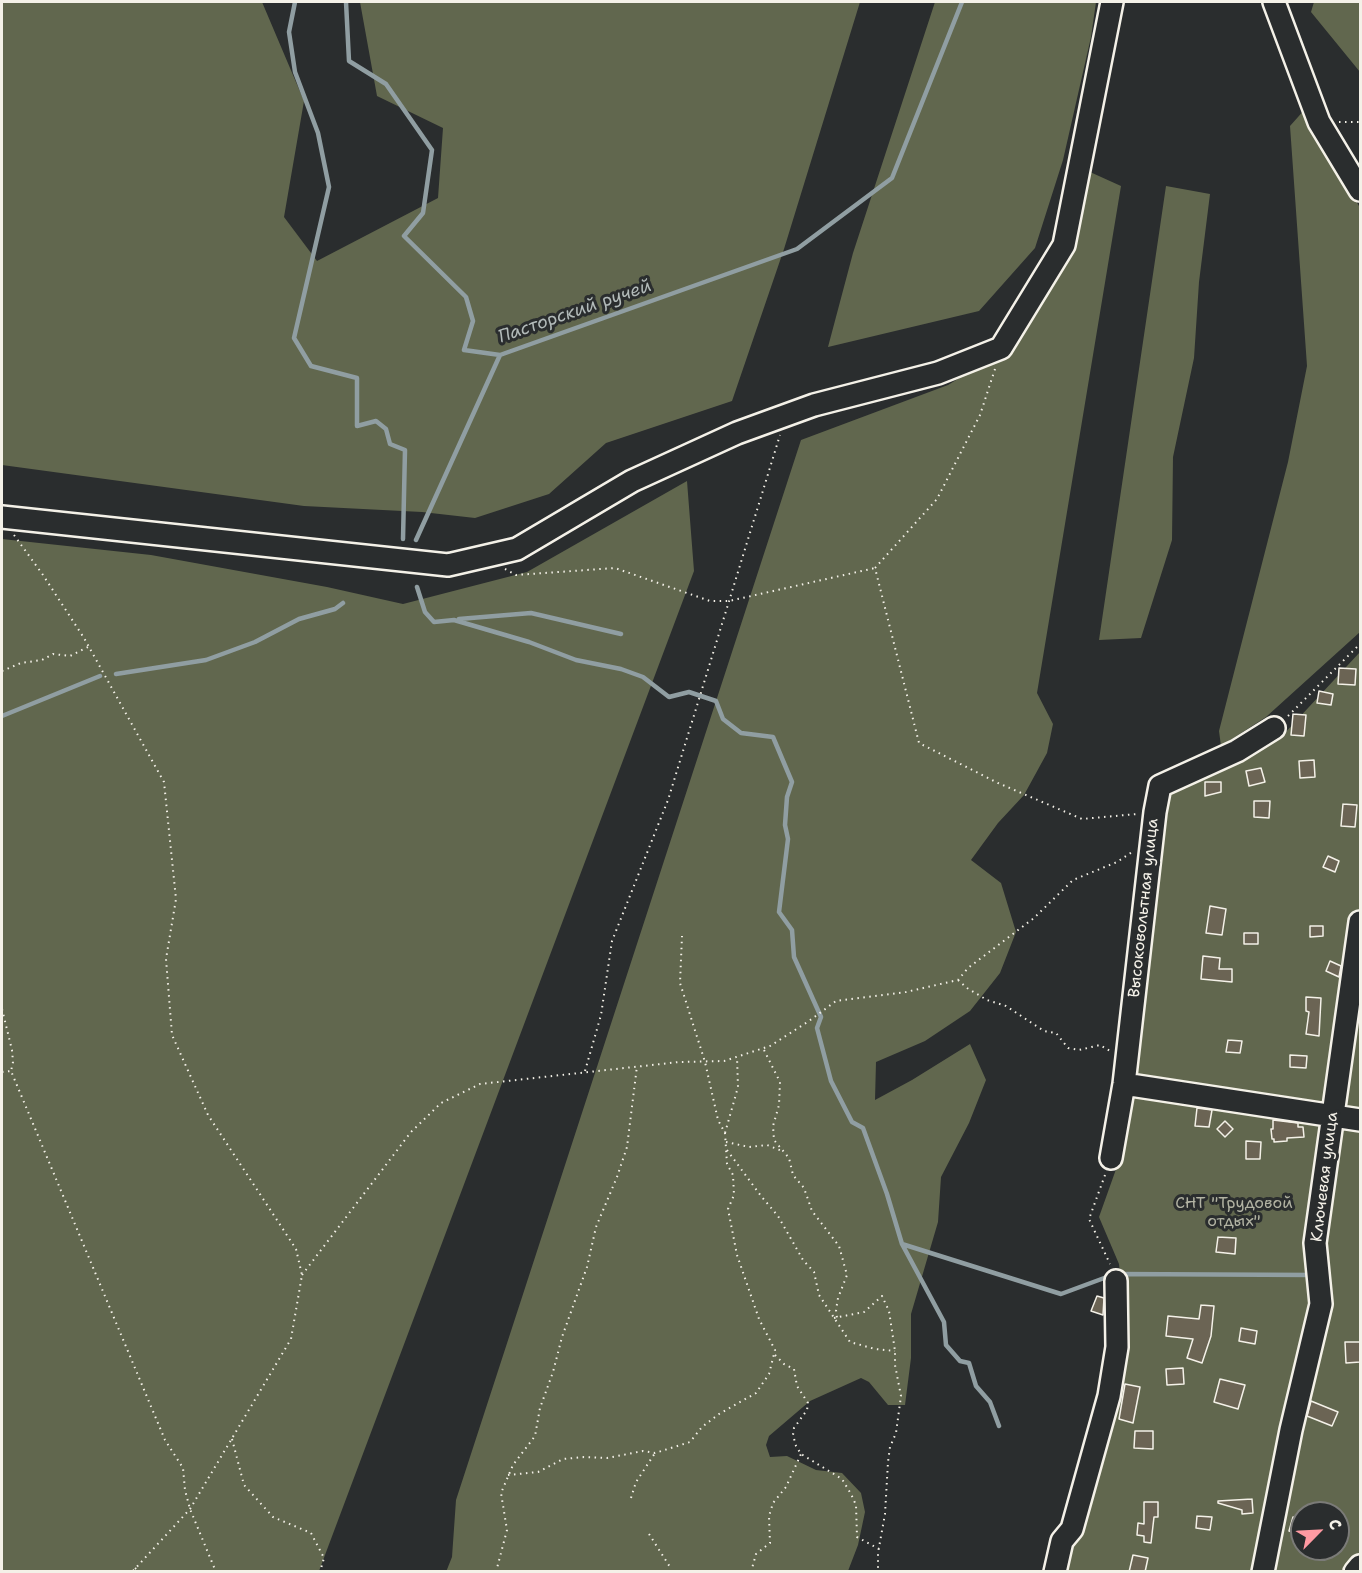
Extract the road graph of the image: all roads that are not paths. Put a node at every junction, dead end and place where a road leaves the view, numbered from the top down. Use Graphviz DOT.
graph roads {
  1 [pos="1112,2"];
  2 [pos="1274,2"];
  3 [pos="1360,190"];
  4 [pos="5,523"];
  5 [pos="1274,728"];
  6 [pos="1360,922"];
  7 [pos="1125,1084"];
  8 [pos="1333,1116"];
  9 [pos="1360,1120"];
  10 [pos="1111,1158"];
  11 [pos="1114,1275"];
  12 [pos="1360,1566"];
  13 [pos="1055,1572"];
  14 [pos="1263,1572"];
  15 [pos="1355,1572"];
  1 -- 4 [label="street"];
  2 -- 3 [label="street"];
  5 -- 7 [label="street, Высоковольтная улица"];
  6 -- 8 [label="street, Ключевая улица"];
  7 -- 8 [label="street"];
  7 -- 10 [label="street, Высоковольтная улица"];
  8 -- 9 [label="street"];
  8 -- 14 [label="street, Ключевая улица"];
  11 -- 13 [label="street"];
  12 -- 15 [label="street"];
}
